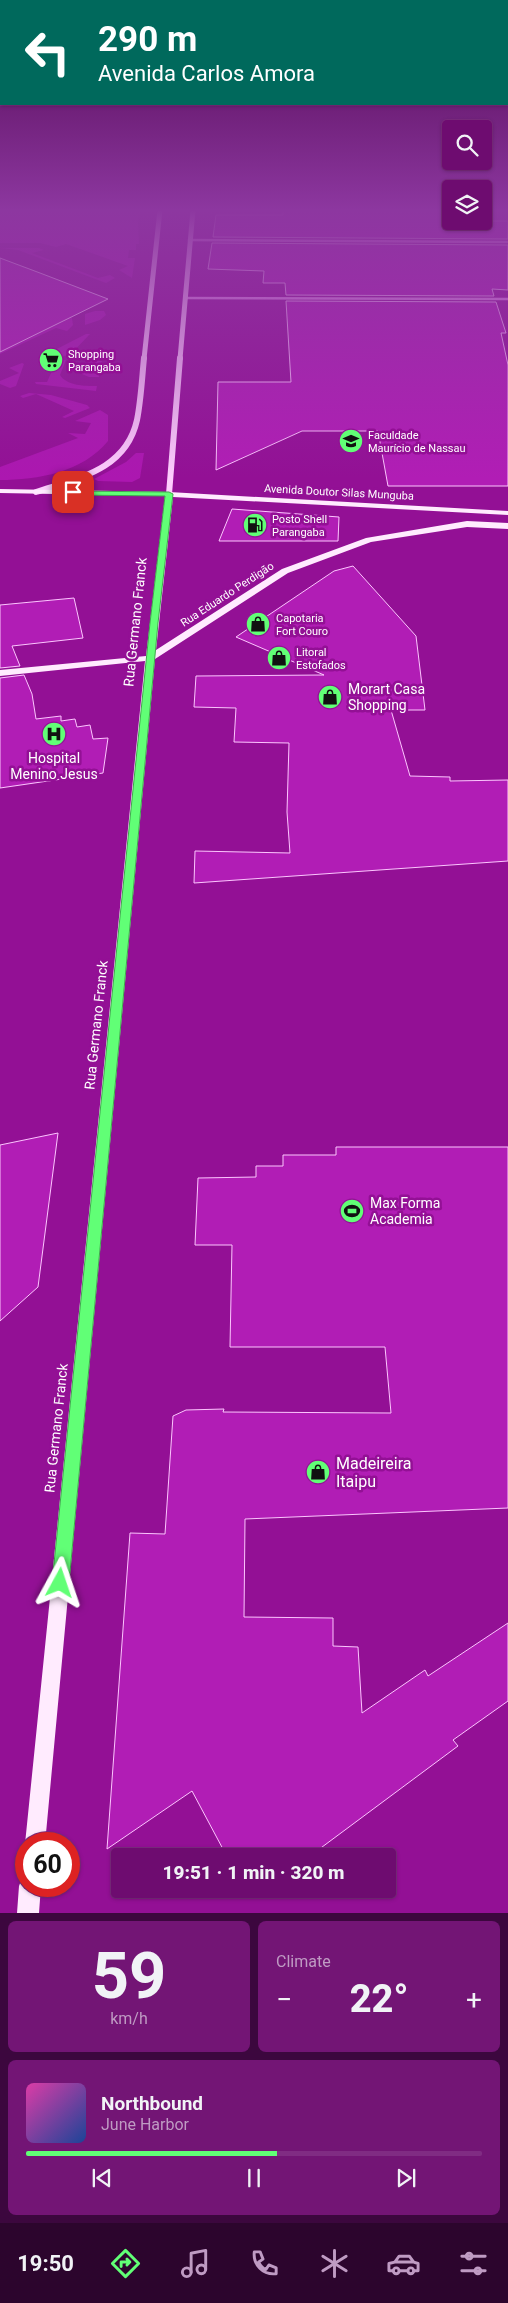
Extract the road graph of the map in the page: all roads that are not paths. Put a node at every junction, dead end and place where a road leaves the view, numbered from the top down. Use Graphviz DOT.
graph roads {
  1 [pos="150,299"];
  2 [pos="185,299"];
  3 [pos="0,491"];
  4 [pos="36,492"];
  5 [pos="169,494"];
  6 [pos="508,513"];
  7 [pos="508,526"];
  8 [pos="151,658"];
  9 [pos="0,673"];
  10 [pos="35,1832"];
  11 [pos="29,1897"];
  12 [pos="28,1913"];
  1 -- 4 [label="main road"];
  2 -- 5 [label="main road, Rua Germano Franck"];
  3 -- 4 [label="main road, Avenida Doutor Silas Munguba"];
  4 -- 5 [label="main road, Avenida Doutor Silas Munguba"];
  5 -- 6 [label="main road, Avenida Doutor Silas Munguba"];
  5 -- 8 [label="main road, Rua Germano Franck"];
  7 -- 8 [label="main road, Rua Eduardo Perdigão"];
  8 -- 9 [label="main road, Rua Eduardo Perdigão"];
  8 -- 10 [label="main road, Rua Germano Franck"];
  11 -- 12 [label="main road"];
}
